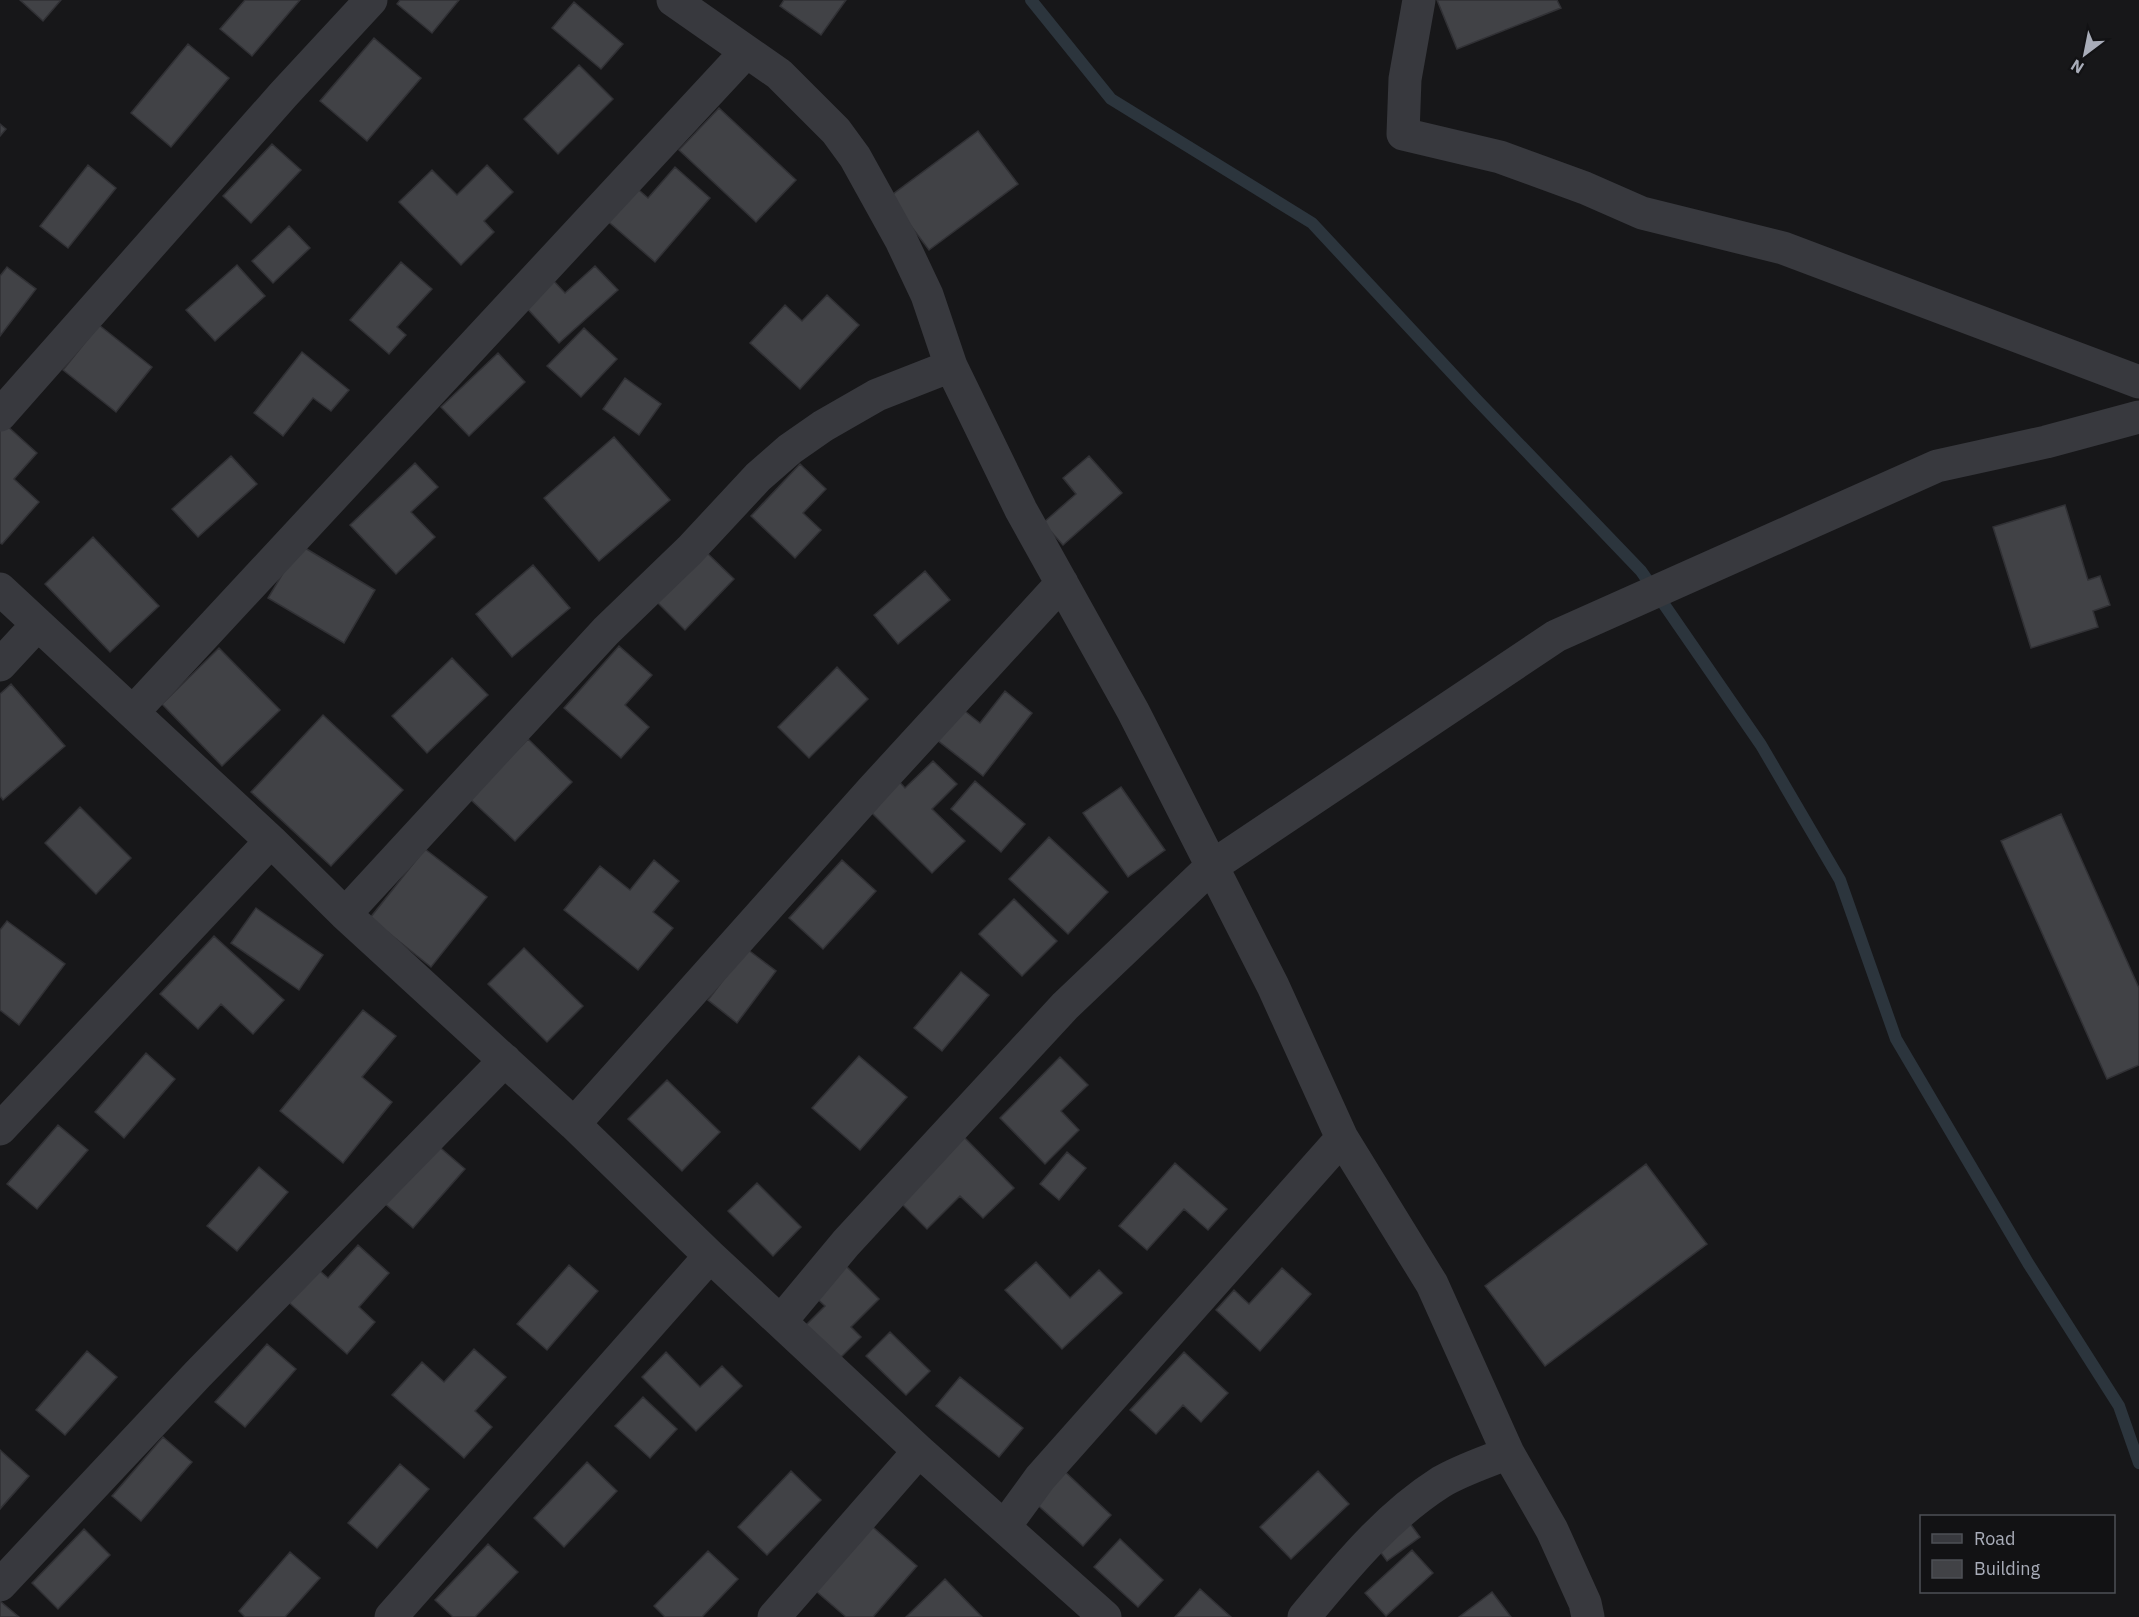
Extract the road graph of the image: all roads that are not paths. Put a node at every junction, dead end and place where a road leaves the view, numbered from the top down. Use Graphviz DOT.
graph roads {
  1 [pos="371,0"];
  2 [pos="673,0"];
  3 [pos="1419,0"];
  4 [pos="746,52"];
  5 [pos="951,366"];
  6 [pos="2139,382"];
  7 [pos="0,415"];
  8 [pos="2139,417"];
  9 [pos="1062,584"];
  10 [pos="0,589"];
  11 [pos="36,625"];
  12 [pos="0,665"];
  13 [pos="133,712"];
  14 [pos="271,841"];
  15 [pos="1211,867"];
  16 [pos="345,914"];
  17 [pos="505,1060"];
  18 [pos="573,1124"];
  19 [pos="0,1129"];
  20 [pos="1342,1138"];
  21 [pos="710,1256"];
  22 [pos="781,1321"];
  23 [pos="920,1451"];
  24 [pos="1508,1453"];
  25 [pos="1005,1526"];
  26 [pos="0,1585"];
  27 [pos="391,1617"];
  28 [pos="774,1617"];
  29 [pos="1106,1617"];
  30 [pos="1304,1617"];
  31 [pos="1588,1617"];
  1 -- 7 [label="street"];
  2 -- 4 [label="street"];
  3 -- 6 [label="street"];
  4 -- 5 [label="street"];
  4 -- 13 [label="street"];
  5 -- 9 [label="street"];
  5 -- 16 [label="street"];
  8 -- 15 [label="street"];
  9 -- 15 [label="street"];
  9 -- 18 [label="street"];
  10 -- 11 [label="street"];
  11 -- 12 [label="street"];
  11 -- 13 [label="street"];
  13 -- 14 [label="street"];
  14 -- 16 [label="street"];
  14 -- 19 [label="street"];
  15 -- 20 [label="street"];
  15 -- 22 [label="street"];
  16 -- 17 [label="street"];
  17 -- 18 [label="street"];
  17 -- 26 [label="street"];
  18 -- 21 [label="street"];
  20 -- 24 [label="street"];
  20 -- 25 [label="street"];
  21 -- 22 [label="street"];
  21 -- 27 [label="street"];
  22 -- 23 [label="street"];
  23 -- 25 [label="street"];
  23 -- 28 [label="street"];
  24 -- 30 [label="street"];
  24 -- 31 [label="street"];
  25 -- 29 [label="street"];
}
